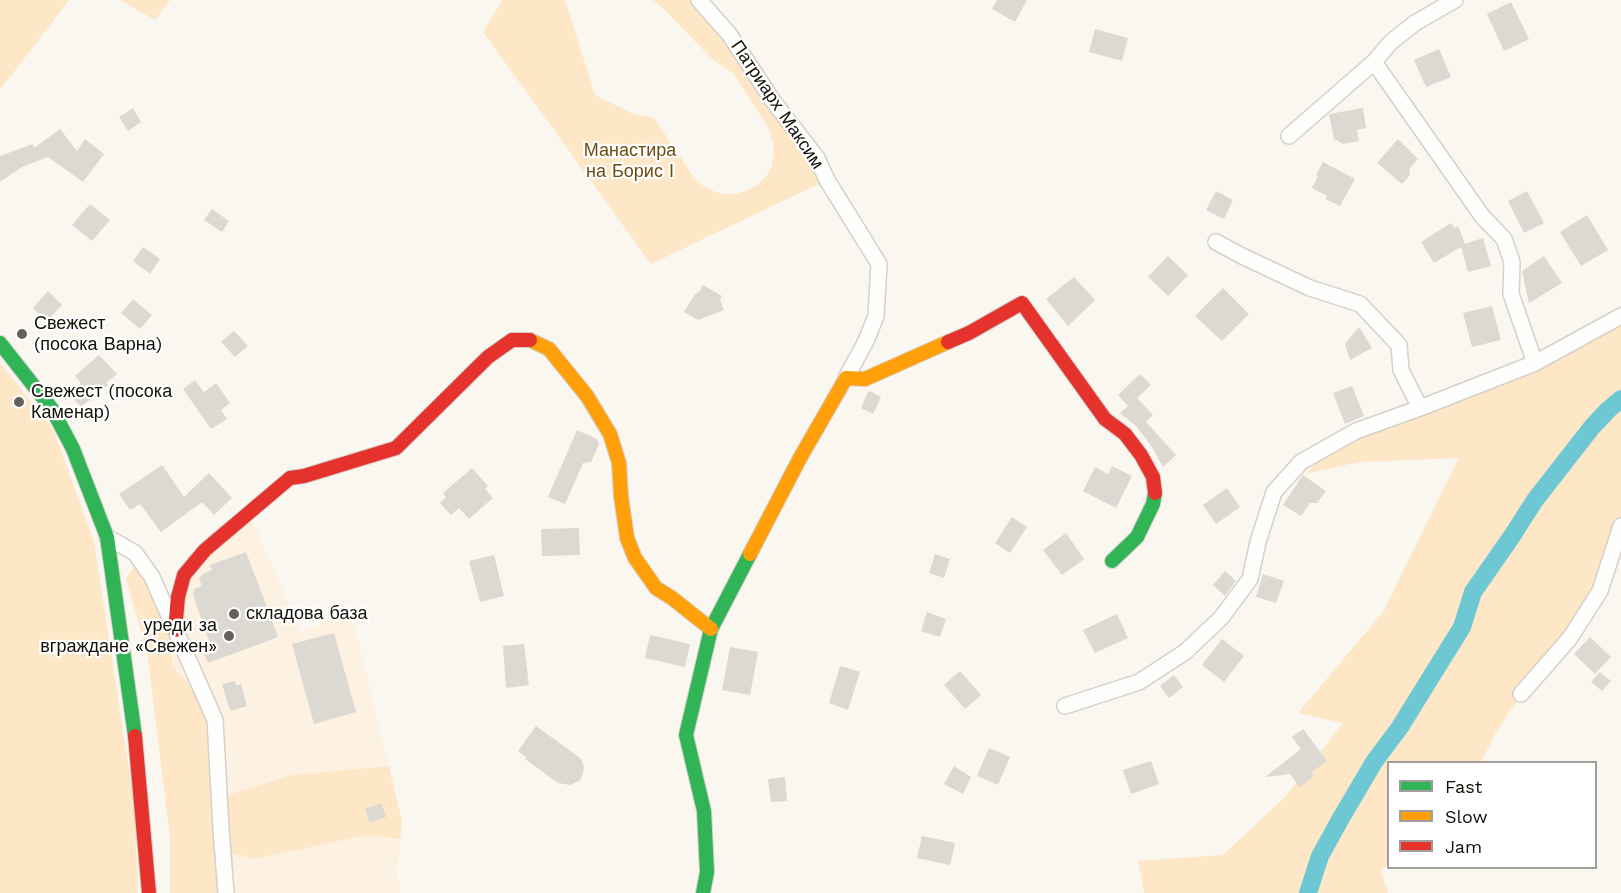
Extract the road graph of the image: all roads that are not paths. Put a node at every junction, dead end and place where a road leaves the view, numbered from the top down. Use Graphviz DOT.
graph roads {
  1 [pos="699,0"];
  2 [pos="1455,0"];
  3 [pos="1374,62"];
  4 [pos="1289,136"];
  5 [pos="1216,242"];
  6 [pos="1621,316"];
  7 [pos="0,343"];
  8 [pos="1535,363"];
  9 [pos="846,378"];
  10 [pos="1420,408"];
  11 [pos="1621,526"];
  12 [pos="107,537"];
  13 [pos="1112,561"];
  14 [pos="711,629"];
  15 [pos="175,630"];
  16 [pos="1521,694"];
  17 [pos="1065,706"];
  18 [pos="149,893"];
  19 [pos="226,893"];
  20 [pos="702,893"];
  1 -- 9 [label="street, Патриарх Максим"];
  2 -- 3 [label="street"];
  3 -- 4 [label="street"];
  3 -- 8 [label="street"];
  5 -- 10 [label="street"];
  6 -- 8 [label="street"];
  7 -- 12 [label="street"];
  8 -- 10 [label="street"];
  9 -- 13 [label="street"];
  9 -- 14 [label="street"];
  10 -- 17 [label="street"];
  11 -- 16 [label="street"];
  12 -- 15 [label="street"];
  12 -- 18 [label="street"];
  14 -- 15 [label="street"];
  14 -- 20 [label="street"];
  15 -- 19 [label="street"];
}
